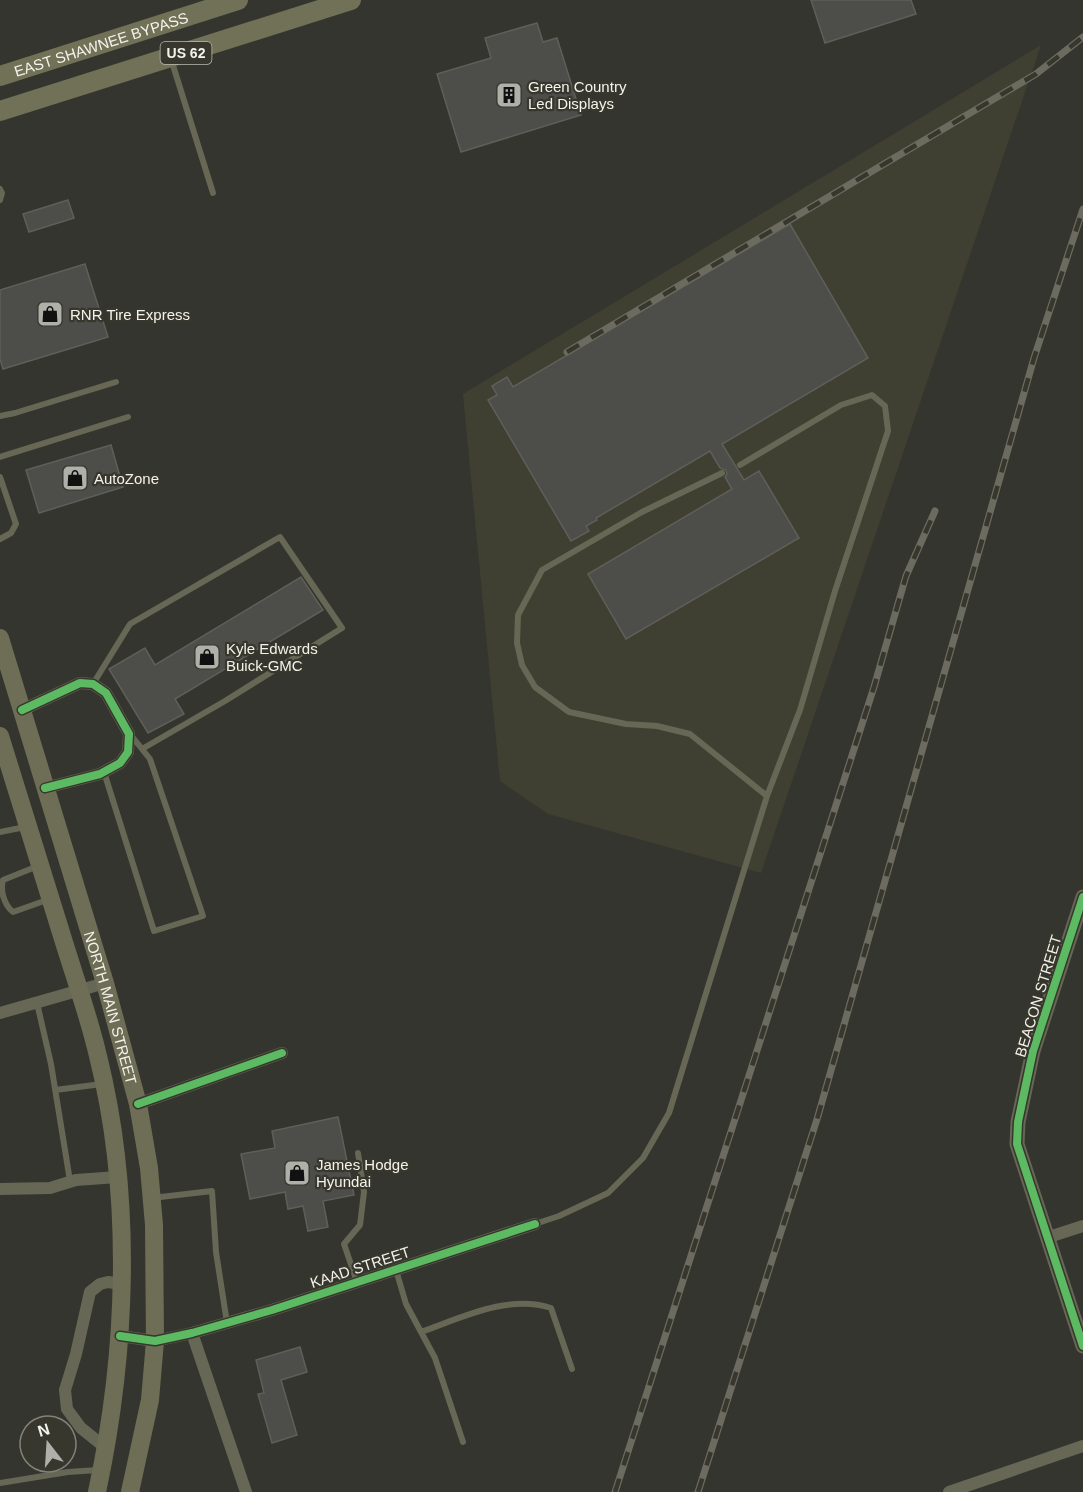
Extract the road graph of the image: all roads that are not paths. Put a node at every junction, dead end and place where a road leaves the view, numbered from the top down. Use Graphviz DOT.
graph roads {
  1 [pos="238,0"];
  2 [pos="351,0"];
  3 [pos="171,58"];
  4 [pos="0,76"];
  5 [pos="0,111"];
  6 [pos="0,189"];
  7 [pos="213,192"];
  8 [pos="0,200"];
  9 [pos="116,382"];
  10 [pos="0,416"];
  11 [pos="128,417"];
  12 [pos="0,457"];
  13 [pos="740,465"];
  14 [pos="722,473"];
  15 [pos="0,477"];
  16 [pos="0,539"];
  17 [pos="0,638"];
  18 [pos="93,684"];
  19 [pos="22,710"];
  20 [pos="129,734"];
  21 [pos="0,736"];
  22 [pos="142,749"];
  23 [pos="3,757"];
  24 [pos="104,771"];
  25 [pos="45,788"];
  26 [pos="767,796"];
  27 [pos="28,827"];
  28 [pos="0,832"];
  29 [pos="40,865"];
  30 [pos="1083,897"];
  31 [pos="51,898"];
  32 [pos="105,983"];
  33 [pos="79,991"];
  34 [pos="37,1003"];
  35 [pos="0,1013"];
  36 [pos="282,1053"];
  37 [pos="104,1084"];
  38 [pos="56,1090"];
  39 [pos="138,1104"];
  40 [pos="358,1153"];
  41 [pos="118,1177"];
  42 [pos="70,1181"];
  43 [pos="0,1189"];
  44 [pos="152,1198"];
  45 [pos="535,1224"];
  46 [pos="1083,1226"];
  47 [pos="1049,1237"];
  48 [pos="395,1269"];
  49 [pos="357,1282"];
  50 [pos="121,1284"];
  51 [pos="227,1323"];
  52 [pos="421,1332"];
  53 [pos="192,1333"];
  54 [pos="120,1336"];
  55 [pos="155,1341"];
  56 [pos="1083,1346"];
  57 [pos="572,1370"];
  58 [pos="463,1442"];
  59 [pos="1083,1446"];
  60 [pos="106,1448"];
  61 [pos="102,1470"];
  62 [pos="0,1483"];
  63 [pos="97,1492"];
  64 [pos="130,1492"];
  65 [pos="246,1492"];
  66 [pos="949,1492"];
  1 -- 4 [label="highway, EAST SHAWNEE BYPASS / US 62"];
  2 -- 3 [label="highway, US 62"];
  3 -- 5 [label="highway, US 62"];
  3 -- 7 [label="lane"];
  6 -- 8 [label="lane"];
  9 -- 10 [label="lane"];
  11 -- 12 [label="lane"];
  13 -- 26 [label="lane"];
  14 -- 26 [label="lane"];
  15 -- 16 [label="lane"];
  17 -- 19 [label="main road, NORTH MAIN STREET"];
  18 -- 19 [label="street"];
  18 -- 20 [label="street"];
  18 -- 22 [label="lane"];
  19 -- 25 [label="main road, NORTH MAIN STREET"];
  20 -- 22 [label="lane"];
  20 -- 24 [label="street"];
  21 -- 23 [label="main road, NORTH MAIN STREET"];
  22 -- 24 [label="lane"];
  23 -- 27 [label="main road, NORTH MAIN STREET"];
  24 -- 25 [label="street"];
  25 -- 32 [label="main road, NORTH MAIN STREET"];
  26 -- 45 [label="lane"];
  27 -- 28 [label="lane"];
  27 -- 29 [label="main road, NORTH MAIN STREET"];
  29 -- 31 [label="main road, NORTH MAIN STREET"];
  29 -- 31 [label="lane"];
  30 -- 47 [label="street, BEACON STREET"];
  31 -- 33 [label="main road, NORTH MAIN STREET"];
  32 -- 33 [label="street"];
  32 -- 39 [label="main road, NORTH MAIN STREET"];
  33 -- 34 [label="street"];
  33 -- 37 [label="main road, NORTH MAIN STREET"];
  34 -- 35 [label="street"];
  34 -- 38 [label="lane"];
  36 -- 39 [label="street"];
  37 -- 38 [label="lane"];
  37 -- 41 [label="main road, NORTH MAIN STREET"];
  38 -- 42 [label="lane"];
  39 -- 44 [label="main road, NORTH MAIN STREET"];
  40 -- 49 [label="lane"];
  41 -- 42 [label="street"];
  41 -- 50 [label="main road, NORTH MAIN STREET"];
  42 -- 43 [label="street"];
  44 -- 51 [label="lane"];
  44 -- 55 [label="main road, NORTH MAIN STREET"];
  45 -- 48 [label="street, KAAD STREET"];
  46 -- 47 [label="street"];
  47 -- 56 [label="street, BEACON STREET"];
  48 -- 49 [label="street, KAAD STREET"];
  48 -- 52 [label="lane"];
  49 -- 51 [label="street, KAAD STREET"];
  50 -- 54 [label="main road, NORTH MAIN STREET"];
  50 -- 60 [label="street"];
  51 -- 53 [label="street, KAAD STREET"];
  52 -- 57 [label="lane"];
  52 -- 58 [label="lane"];
  53 -- 55 [label="street, KAAD STREET"];
  53 -- 65 [label="street"];
  54 -- 55 [label="street"];
  54 -- 60 [label="main road, NORTH MAIN STREET"];
  55 -- 64 [label="main road, NORTH MAIN STREET"];
  59 -- 66 [label="street"];
  60 -- 61 [label="main road, NORTH MAIN STREET"];
  61 -- 62 [label="lane"];
  61 -- 63 [label="main road, NORTH MAIN STREET"];
}
